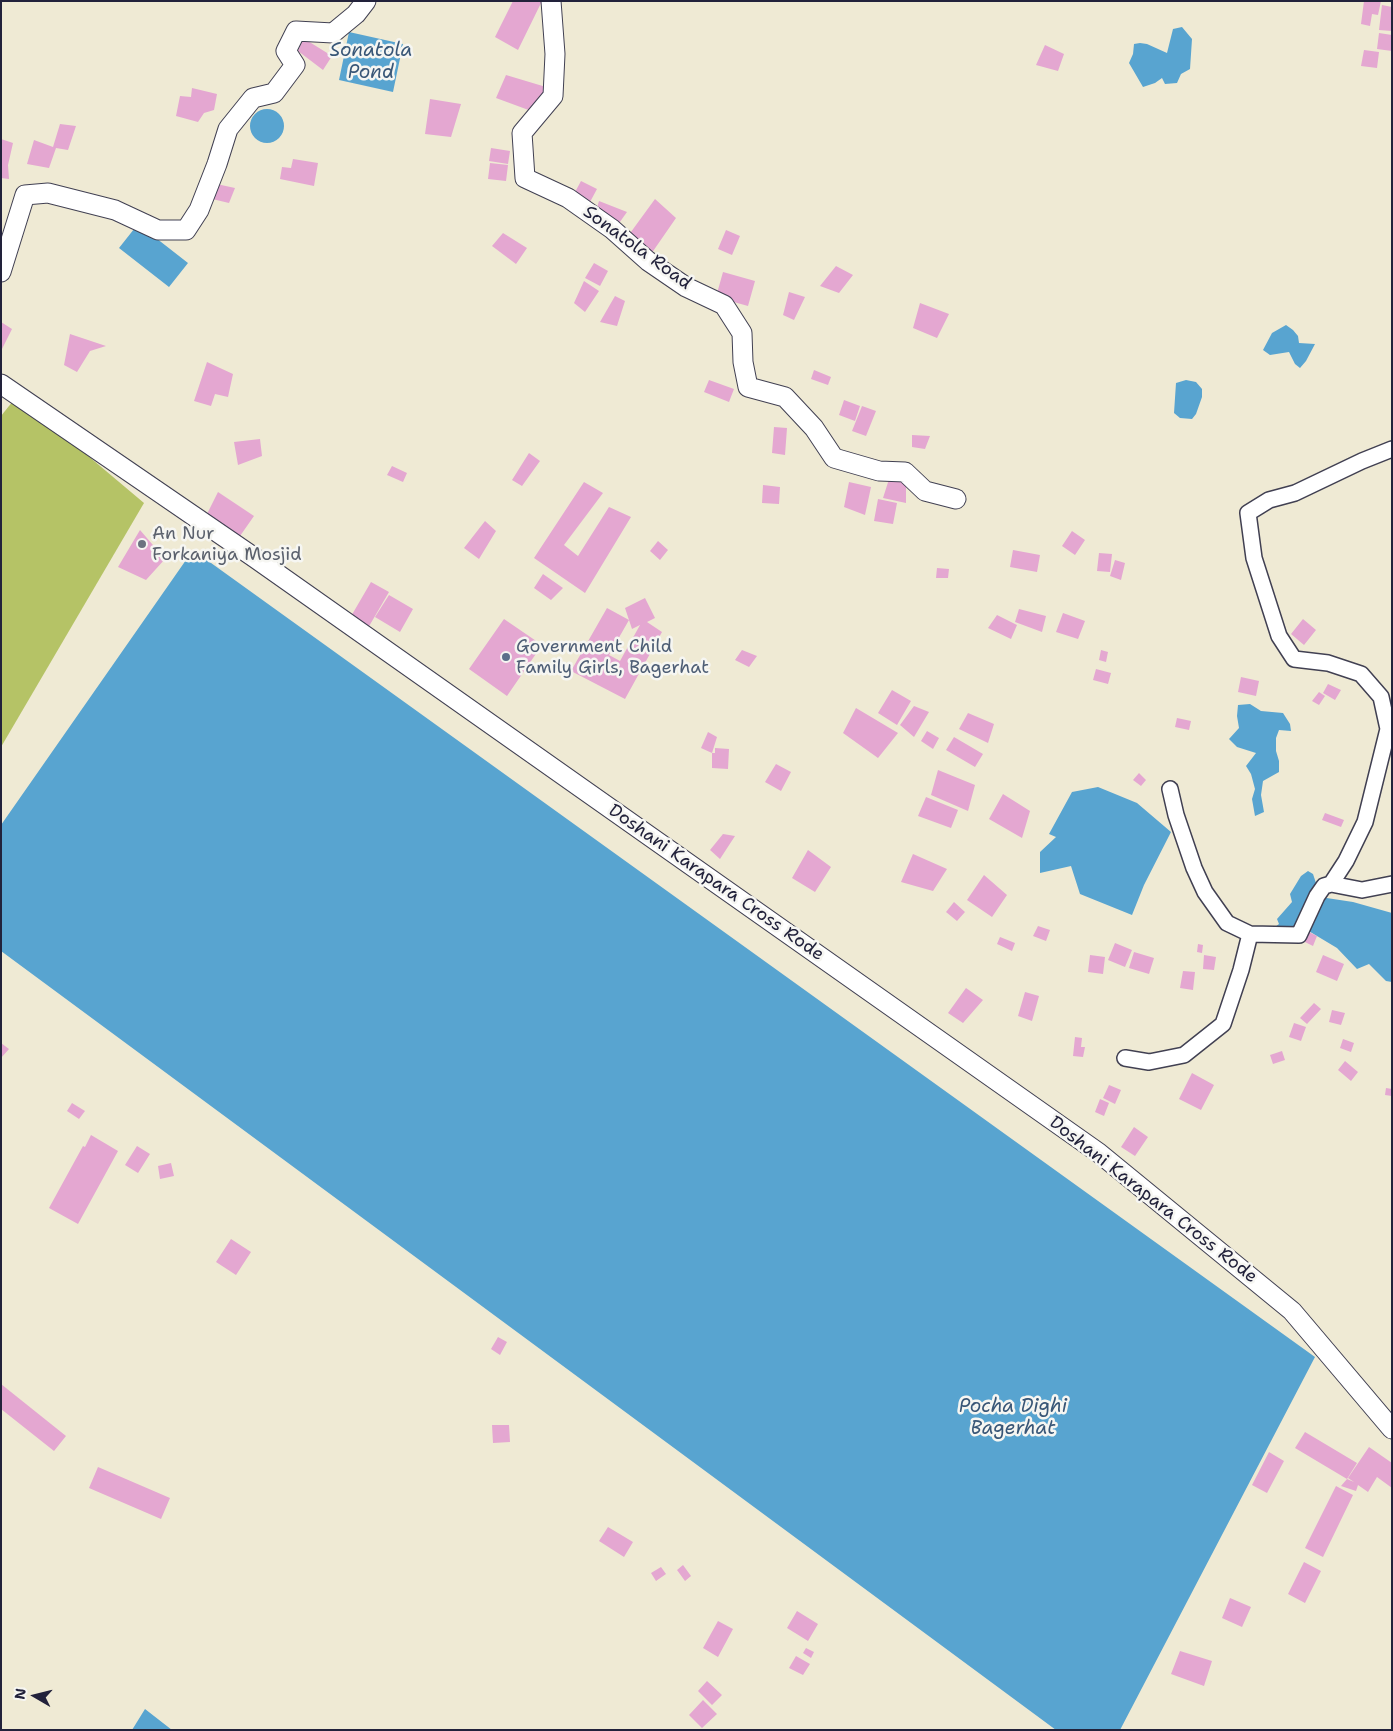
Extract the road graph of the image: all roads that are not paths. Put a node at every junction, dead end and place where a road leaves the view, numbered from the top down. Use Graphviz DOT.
graph roads {
  1 [pos="366,1"];
  2 [pos="550,1"];
  3 [pos="1,272"];
  4 [pos="1,384"];
  5 [pos="1392,449"];
  6 [pos="956,499"];
  7 [pos="1170,789"];
  8 [pos="1331,884"];
  9 [pos="1392,884"];
  10 [pos="1250,934"];
  11 [pos="1125,1058"];
  12 [pos="1392,1429"];
  1 -- 3 [label="street"];
  2 -- 6 [label="street, Sonatola Road"];
  4 -- 12 [label="street, Doshani Karapara Cross Rode"];
  5 -- 8 [label="street"];
  7 -- 10 [label="street"];
  8 -- 9 [label="street"];
  8 -- 10 [label="street"];
  10 -- 11 [label="street"];
}
